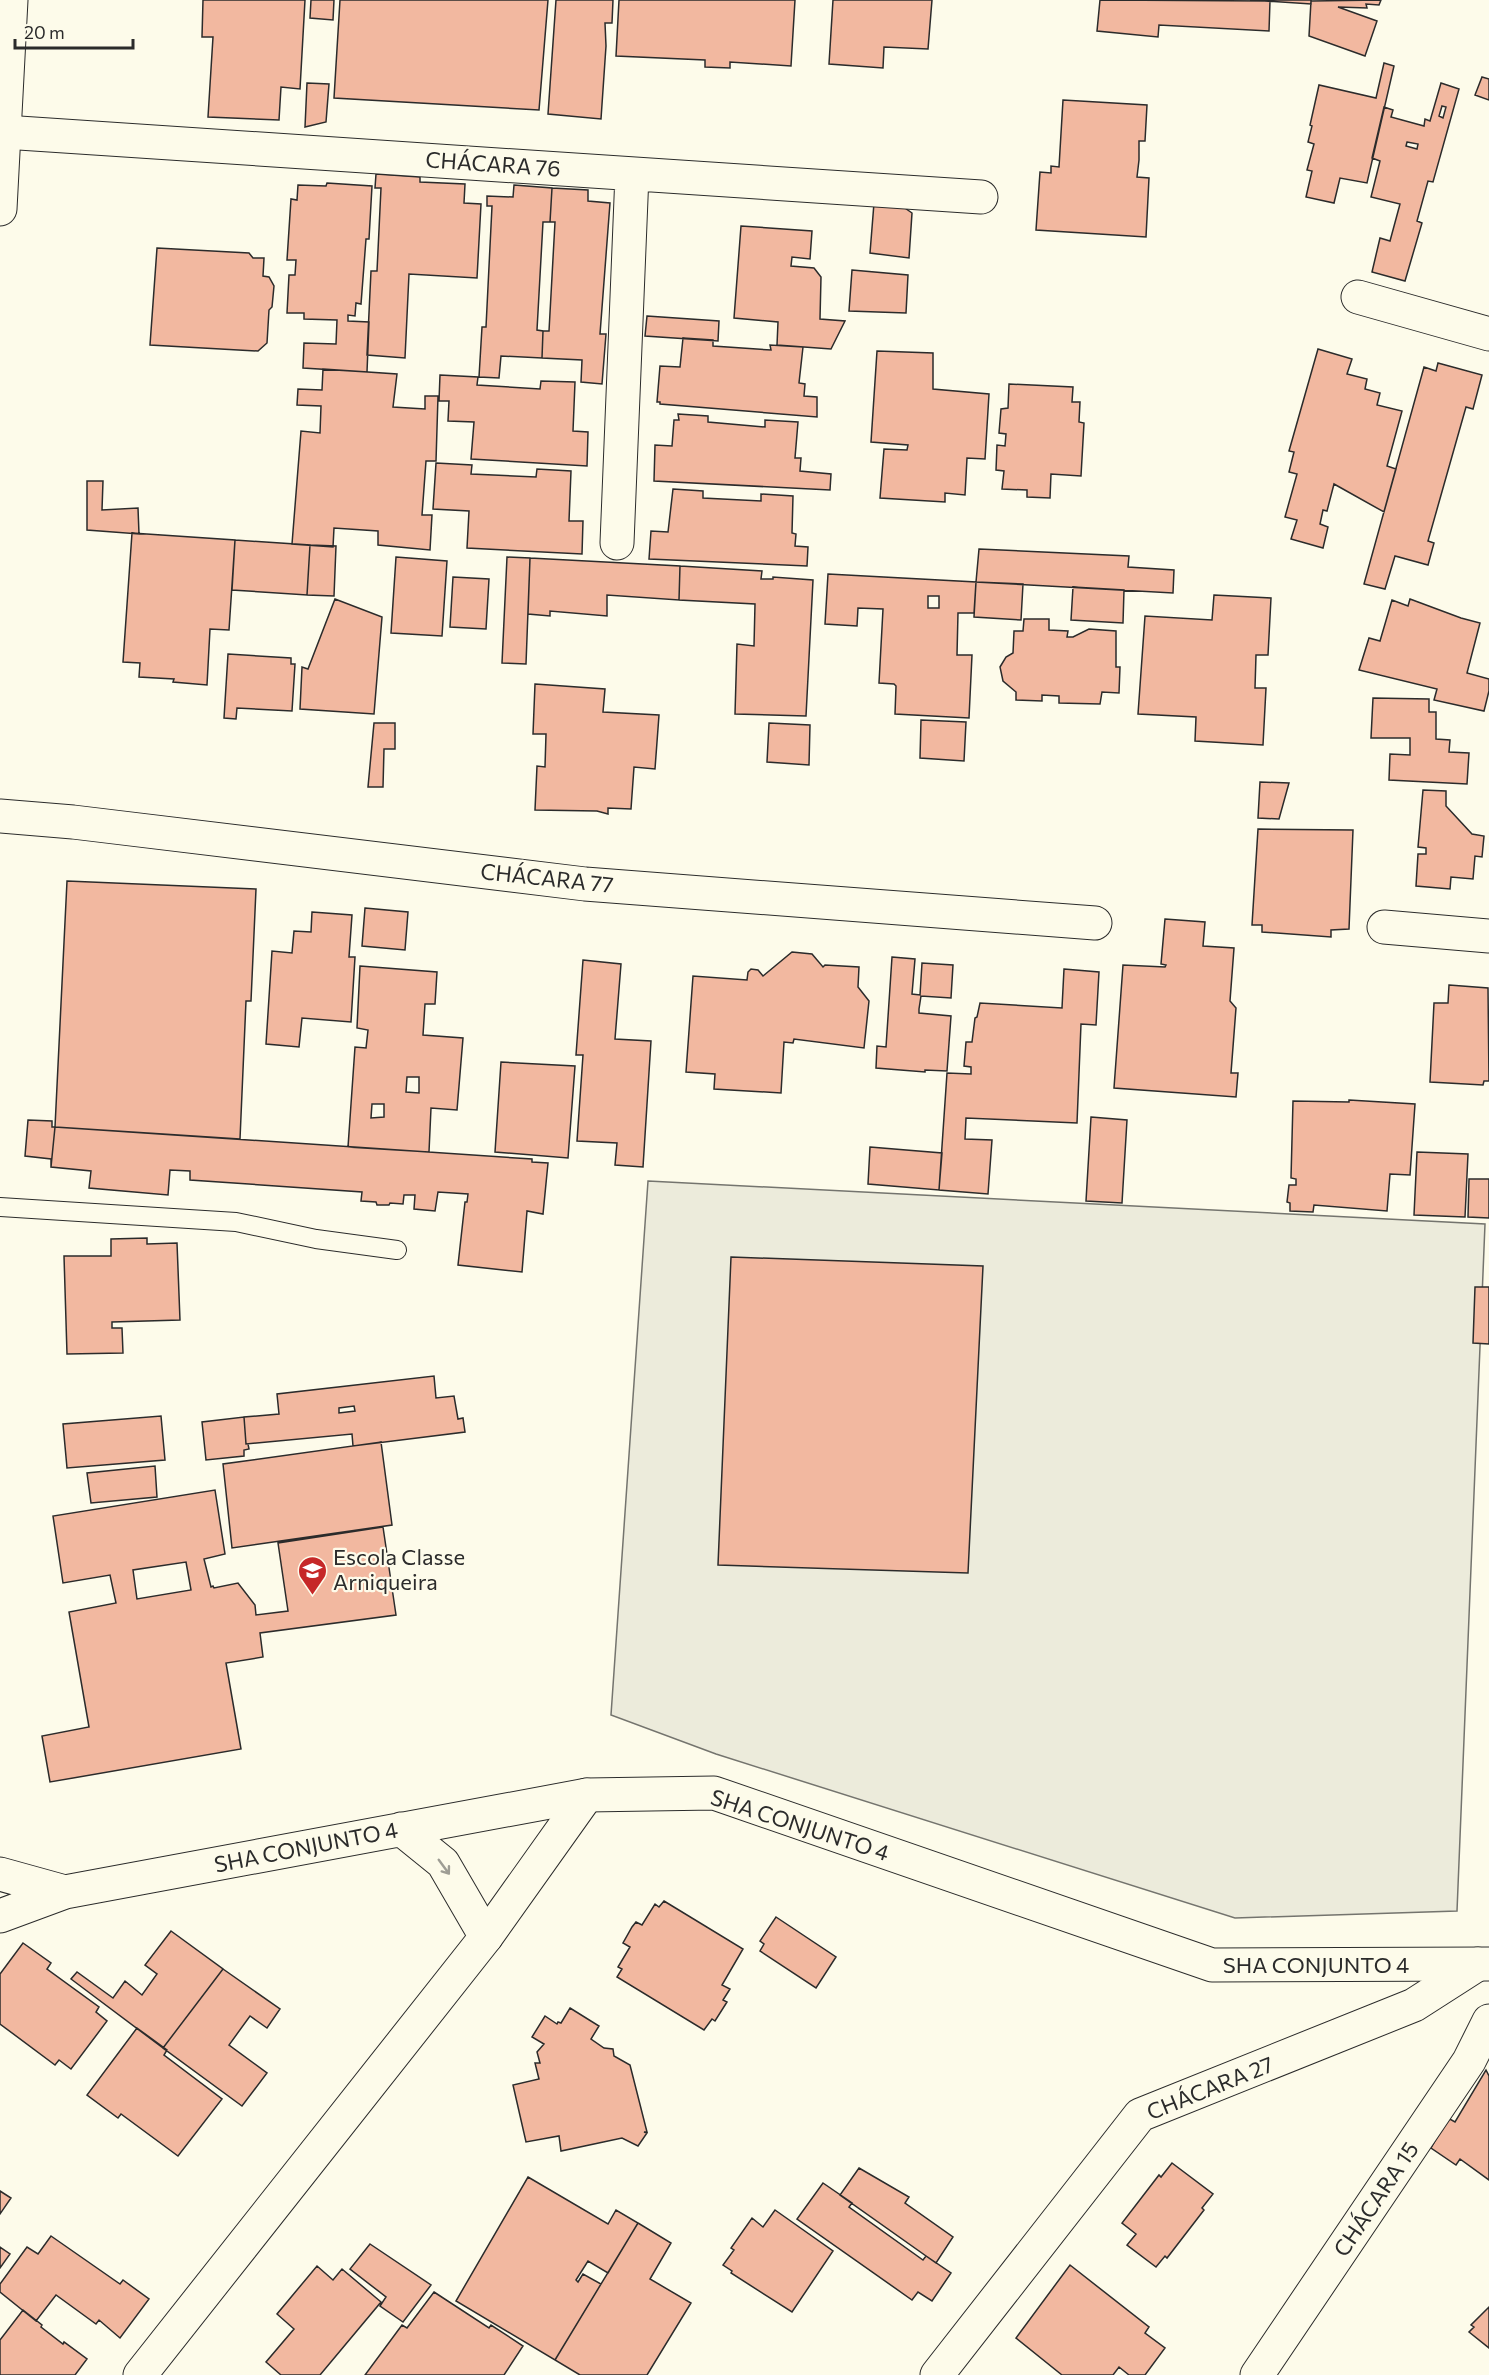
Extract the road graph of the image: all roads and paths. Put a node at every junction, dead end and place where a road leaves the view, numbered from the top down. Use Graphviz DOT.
graph roads {
  1 [pos="11,0"];
  2 [pos="4,132"];
  3 [pos="633,174"];
  4 [pos="981,197"];
  5 [pos="0,209"];
  6 [pos="1358,297"];
  7 [pos="1489,334"];
  8 [pos="617,543"];
  9 [pos="0,816"];
  10 [pos="1095,923"];
  11 [pos="1384,927"];
  12 [pos="1489,936"];
  13 [pos="0,1207"];
  14 [pos="397,1250"];
  15 [pos="586,1795"];
  16 [pos="401,1829"];
  17 [pos="0,1874"];
  18 [pos="65,1892"];
  19 [pos="0,1916"];
  20 [pos="486,1937"];
  21 [pos="1484,1964"];
  22 [pos="1489,2021"];
  23 [pos="140,2375"];
  24 [pos="937,2375"];
  25 [pos="1257,2375"];
  1 -- 2 [label="street"];
  2 -- 3 [label="street, CHÁCARA 76"];
  2 -- 5 [label="street"];
  3 -- 4 [label="street, CHÁCARA 76"];
  3 -- 8 [label="street"];
  6 -- 7 [label="street"];
  9 -- 10 [label="street, CHÁCARA 77"];
  11 -- 12 [label="street"];
  13 -- 14 [label="lane"];
  15 -- 16 [label="street, SHA CONJUNTO 4"];
  15 -- 20 [label="street"];
  15 -- 21 [label="street, SHA CONJUNTO 4"];
  16 -- 18 [label="street, SHA CONJUNTO 4"];
  16 -- 20 [label="street, one-way"];
  17 -- 18 [label="street, SHA CONJUNTO 4"];
  18 -- 19 [label="street, SHA CONJUNTO 4"];
  20 -- 23 [label="street"];
  21 -- 24 [label="street, CHÁCARA 27"];
  22 -- 25 [label="street, CHÁCARA 15"];
}
